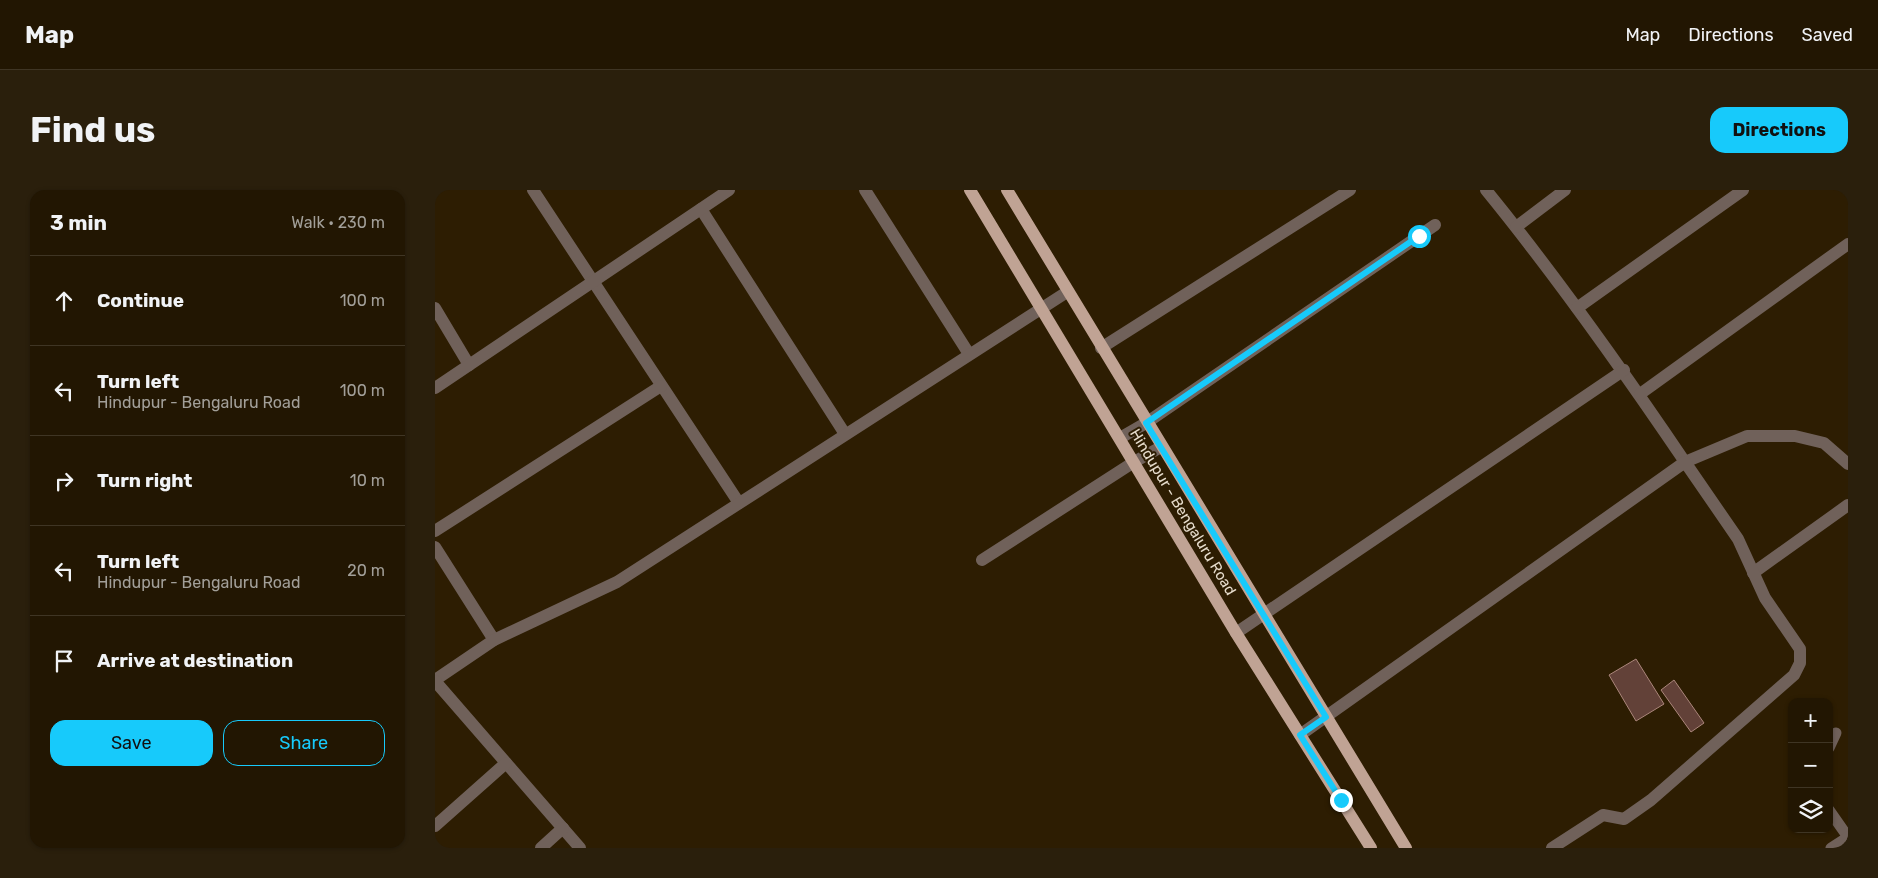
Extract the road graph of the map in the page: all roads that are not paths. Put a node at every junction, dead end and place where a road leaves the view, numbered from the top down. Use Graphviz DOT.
graph roads {
  1 [pos="533,190"];
  2 [pos="729,190"];
  3 [pos="865,190"];
  4 [pos="970,190"];
  5 [pos="1007,190"];
  6 [pos="1350,190"];
  7 [pos="1486,190"];
  8 [pos="1565,190"];
  9 [pos="1743,190"];
  10 [pos="701,209"];
  11 [pos="1435,225"];
  12 [pos="1516,227"];
  13 [pos="1848,244"];
  14 [pos="592,282"];
  15 [pos="1067,292"];
  16 [pos="1042,307"];
  17 [pos="435,308"];
  18 [pos="1577,308"];
  19 [pos="1101,348"];
  20 [pos="969,354"];
  21 [pos="469,365"];
  22 [pos="1624,370"];
  23 [pos="661,386"];
  24 [pos="435,388"];
  25 [pos="1639,394"];
  26 [pos="1146,423"];
  27 [pos="845,434"];
  28 [pos="1120,438"];
  29 [pos="1161,447"];
  30 [pos="1134,462"];
  31 [pos="1685,462"];
  32 [pos="1848,464"];
  33 [pos="739,503"];
  34 [pos="1848,505"];
  35 [pos="435,530"];
  36 [pos="435,547"];
  37 [pos="982,560"];
  38 [pos="1753,573"];
  39 [pos="1262,613"];
  40 [pos="1236,633"];
  41 [pos="494,640"];
  42 [pos="435,681"];
  43 [pos="1326,717"];
  44 [pos="1836,733"];
  45 [pos="1300,735"];
  46 [pos="1831,743"];
  47 [pos="506,763"];
  48 [pos="1833,816"];
  49 [pos="435,826"];
  50 [pos="563,828"];
  51 [pos="1848,837"];
  52 [pos="541,848"];
  53 [pos="580,848"];
  54 [pos="1371,848"];
  55 [pos="1406,848"];
  56 [pos="1552,848"];
  57 [pos="1831,848"];
  1 -- 14 [label="street"];
  2 -- 10 [label="street"];
  3 -- 20 [label="street"];
  4 -- 16 [label="main road, Hindupur - Bengaluru Road"];
  5 -- 15 [label="main road, Hindupur - Bengaluru Road"];
  6 -- 19 [label="street"];
  7 -- 12 [label="street"];
  8 -- 12 [label="street"];
  9 -- 18 [label="street"];
  10 -- 14 [label="street"];
  10 -- 27 [label="street"];
  11 -- 26 [label="street"];
  12 -- 18 [label="street"];
  13 -- 25 [label="street"];
  14 -- 21 [label="street"];
  14 -- 23 [label="street"];
  15 -- 16 [label="street"];
  15 -- 19 [label="main road, Hindupur - Bengaluru Road"];
  16 -- 20 [label="street"];
  16 -- 28 [label="main road, Hindupur - Bengaluru Road"];
  17 -- 21 [label="street"];
  18 -- 22 [label="street"];
  19 -- 26 [label="main road, Hindupur - Bengaluru Road"];
  20 -- 27 [label="street"];
  21 -- 24 [label="street"];
  22 -- 25 [label="street"];
  22 -- 39 [label="street"];
  23 -- 33 [label="street"];
  23 -- 35 [label="street"];
  25 -- 31 [label="street"];
  26 -- 28 [label="street"];
  26 -- 29 [label="main road, Hindupur - Bengaluru Road"];
  27 -- 33 [label="street"];
  28 -- 30 [label="main road, Hindupur - Bengaluru Road"];
  29 -- 30 [label="street"];
  29 -- 39 [label="main road, Hindupur - Bengaluru Road"];
  30 -- 37 [label="street"];
  30 -- 40 [label="main road, Hindupur - Bengaluru Road"];
  31 -- 32 [label="street"];
  31 -- 38 [label="street"];
  31 -- 43 [label="street"];
  33 -- 41 [label="street"];
  34 -- 38 [label="street"];
  36 -- 41 [label="street"];
  38 -- 56 [label="street"];
  39 -- 40 [label="street"];
  39 -- 43 [label="main road, Hindupur - Bengaluru Road"];
  40 -- 45 [label="main road, Hindupur - Bengaluru Road"];
  41 -- 42 [label="street"];
  42 -- 47 [label="street"];
  43 -- 45 [label="street"];
  43 -- 55 [label="main road, Hindupur - Bengaluru Road"];
  44 -- 46 [label="lane"];
  45 -- 54 [label="main road, Hindupur - Bengaluru Road"];
  47 -- 49 [label="street"];
  47 -- 50 [label="street"];
  48 -- 51 [label="lane"];
  50 -- 52 [label="street"];
  50 -- 53 [label="street"];
  51 -- 57 [label="lane"];
}
